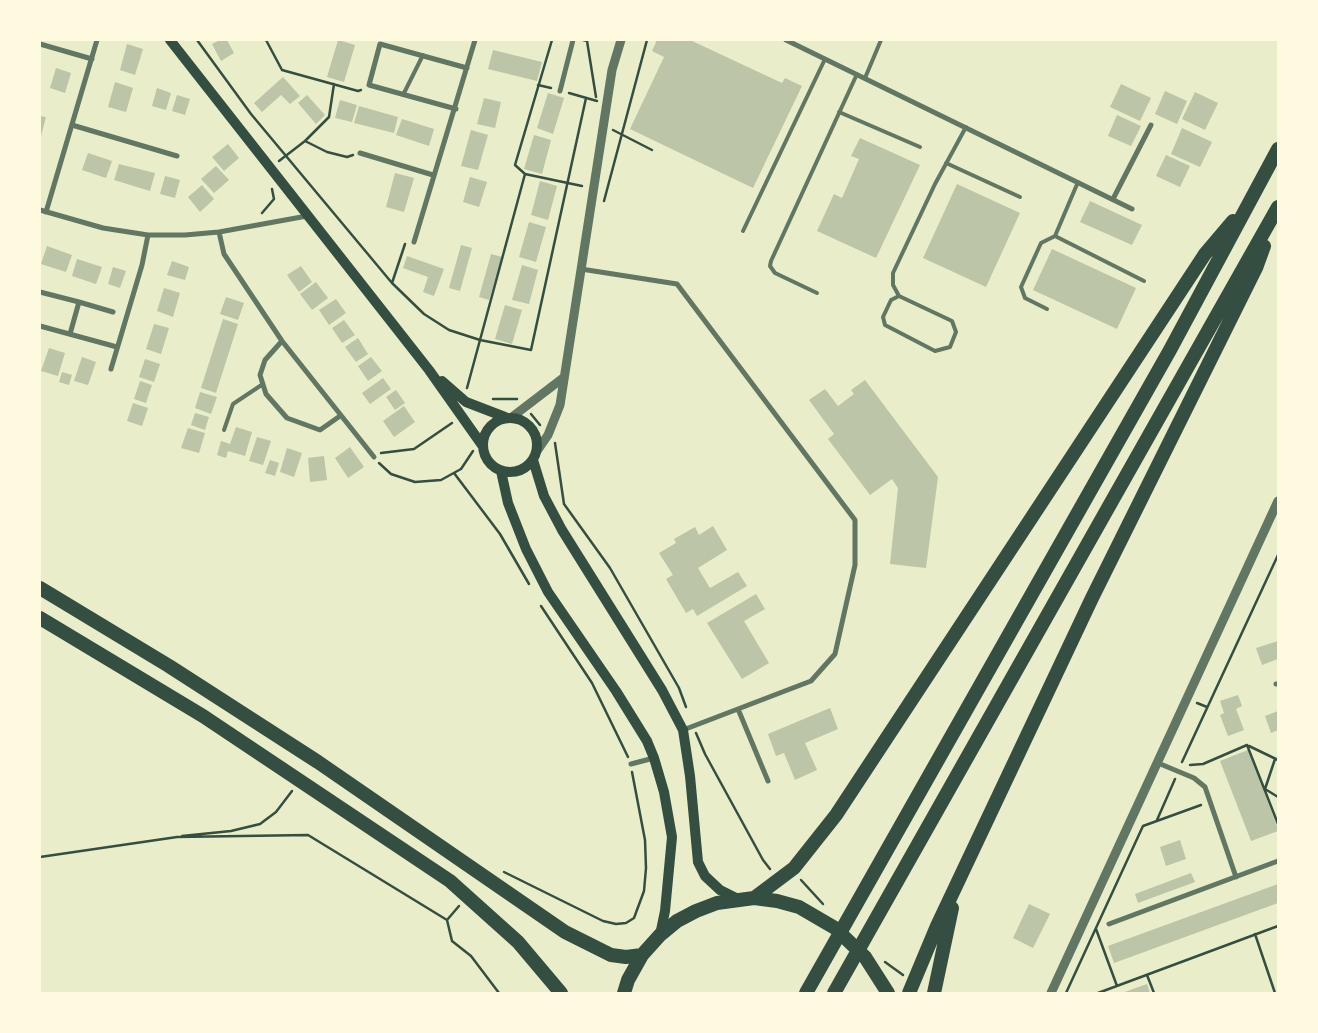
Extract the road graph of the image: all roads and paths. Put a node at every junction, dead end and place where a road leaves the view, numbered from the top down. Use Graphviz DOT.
graph roads {
  1 [pos="97,40"];
  2 [pos="170,40"];
  3 [pos="197,40"];
  4 [pos="266,40"];
  5 [pos="475,40"];
  6 [pos="552,40"];
  7 [pos="574,40"];
  8 [pos="583,40"];
  9 [pos="621,40"];
  10 [pos="646,40"];
  11 [pos="786,40"];
  12 [pos="881,40"];
  13 [pos="800,43"];
  14 [pos="40,44"];
  15 [pos="423,55"];
  16 [pos="825,59"];
  17 [pos="92,60"];
  18 [pos="467,68"];
  19 [pos="857,74"];
  20 [pos="865,78"];
  21 [pos="334,84"];
  22 [pos="369,85"];
  23 [pos="538,85"];
  24 [pos="560,91"];
  25 [pos="403,94"];
  26 [pos="586,98"];
  27 [pos="596,101"];
  28 [pos="607,104"];
  29 [pos="456,109"];
  30 [pos="839,112"];
  31 [pos="72,125"];
  32 [pos="1151,125"];
  33 [pos="603,127"];
  34 [pos="966,127"];
  35 [pos="622,133"];
  36 [pos="305,141"];
  37 [pos="920,147"];
  38 [pos="1278,148"];
  39 [pos="652,150"];
  40 [pos="360,153"];
  41 [pos="286,155"];
  42 [pos="177,156"];
  43 [pos="946,163"];
  44 [pos="269,169"];
  45 [pos="525,174"];
  46 [pos="434,175"];
  47 [pos="1078,182"];
  48 [pos="567,183"];
  49 [pos="271,187"];
  50 [pos="594,188"];
  51 [pos="1020,197"];
  52 [pos="1113,199"];
  53 [pos="1251,200"];
  54 [pos="602,209"];
  55 [pos="1132,209"];
  56 [pos="1276,210"];
  57 [pos="43,211"];
  58 [pos="257,215"];
  59 [pos="308,216"];
  60 [pos="743,231"];
  61 [pos="219,232"];
  62 [pos="148,235"];
  63 [pos="1054,236"];
  64 [pos="414,242"];
  65 [pos="581,269"];
  66 [pos="1144,281"];
  67 [pos="392,283"];
  68 [pos="40,292"];
  69 [pos="817,293"];
  70 [pos="899,296"];
  71 [pos="79,302"];
  72 [pos="1047,309"];
  73 [pos="113,312"];
  74 [pos="40,326"];
  75 [pos="70,334"];
  76 [pos="480,340"];
  77 [pos="282,341"];
  78 [pos="117,347"];
  79 [pos="111,369"];
  80 [pos="429,370"];
  81 [pos="563,378"];
  82 [pos="263,384"];
  83 [pos="466,390"];
  84 [pos="340,416"];
  85 [pos="509,417"];
  86 [pos="452,424"];
  87 [pos="224,430"];
  88 [pos="559,436"];
  89 [pos="480,441"];
  90 [pos="557,446"];
  91 [pos="535,456"];
  92 [pos="374,458"];
  93 [pos="501,471"];
  94 [pos="454,473"];
  95 [pos="1278,503"];
  96 [pos="1278,555"];
  97 [pos="40,588"];
  98 [pos="532,589"];
  99 [pos="541,605"];
  100 [pos="40,618"];
  101 [pos="738,709"];
  102 [pos="682,730"];
  103 [pos="1247,745"];
  104 [pos="654,758"];
  105 [pos="1276,759"];
  106 [pos="1158,762"];
  107 [pos="1183,762"];
  108 [pos="631,764"];
  109 [pos="1178,771"];
  110 [pos="768,780"];
  111 [pos="300,781"];
  112 [pos="1265,789"];
  113 [pos="1278,797"];
  114 [pos="1210,802"];
  115 [pos="1157,820"];
  116 [pos="1278,824"];
  117 [pos="176,837"];
  118 [pos="40,857"];
  119 [pos="1278,861"];
  120 [pos="501,871"];
  121 [pos="1236,877"];
  122 [pos="959,881"];
  123 [pos="754,898"];
  124 [pos="738,899"];
  125 [pos="460,904"];
  126 [pos="447,920"];
  127 [pos="1109,924"];
  128 [pos="1278,926"];
  129 [pos="1096,929"];
  130 [pos="1255,934"];
  131 [pos="660,935"];
  132 [pos="642,955"];
  133 [pos="1147,975"];
  134 [pos="1117,986"];
  135 [pos="888,992"];
  136 [pos="499,993"];
  137 [pos="560,993"];
  138 [pos="624,993"];
  139 [pos="806,993"];
  140 [pos="834,993"];
  141 [pos="910,993"];
  142 [pos="934,993"];
  143 [pos="1051,993"];
  144 [pos="1066,993"];
  145 [pos="1098,993"];
  146 [pos="1154,993"];
  147 [pos="1275,993"];
  1 -- 17 [label="street"];
  2 -- 44 [label="main road"];
  3 -- 41 [label="path"];
  4 -- 21 [label="path"];
  5 -- 18 [label="street"];
  6 -- 23 [label="path"];
  7 -- 24 [label="street"];
  8 -- 27 [label="path"];
  9 -- 28 [label="street"];
  10 -- 35 [label="path"];
  11 -- 13 [label="street"];
  12 -- 20 [label="lane"];
  13 -- 16 [label="street"];
  14 -- 17 [label="street"];
  15 -- 18 [label="street"];
  15 -- 22 [label="street"];
  15 -- 25 [label="lane"];
  16 -- 19 [label="street"];
  16 -- 60 [label="lane"];
  17 -- 31 [label="street"];
  18 -- 29 [label="street"];
  19 -- 20 [label="street"];
  19 -- 30 [label="lane"];
  20 -- 34 [label="street"];
  21 -- 22 [label="path"];
  21 -- 36 [label="path"];
  22 -- 25 [label="street"];
  23 -- 24 [label="path"];
  23 -- 45 [label="path"];
  24 -- 26 [label="path"];
  25 -- 29 [label="street"];
  26 -- 27 [label="path"];
  26 -- 48 [label="path"];
  27 -- 28 [label="path"];
  28 -- 33 [label="street"];
  29 -- 46 [label="street"];
  30 -- 37 [label="lane"];
  30 -- 69 [label="lane"];
  31 -- 42 [label="street"];
  31 -- 57 [label="street"];
  32 -- 52 [label="street"];
  33 -- 35 [label="path"];
  33 -- 50 [label="street"];
  34 -- 43 [label="lane"];
  34 -- 47 [label="street"];
  35 -- 39 [label="path"];
  35 -- 54 [label="path"];
  36 -- 40 [label="path"];
  36 -- 41 [label="path"];
  38 -- 53 [label="highway"];
  40 -- 46 [label="street"];
  41 -- 44 [label="path"];
  41 -- 67 [label="path"];
  43 -- 51 [label="lane"];
  43 -- 70 [label="lane"];
  44 -- 59 [label="main road"];
  45 -- 48 [label="path"];
  45 -- 76 [label="path"];
  46 -- 64 [label="street"];
  47 -- 52 [label="street"];
  47 -- 63 [label="lane"];
  48 -- 50 [label="path"];
  48 -- 76 [label="path"];
  49 -- 58 [label="path"];
  50 -- 65 [label="street"];
  52 -- 55 [label="street"];
  53 -- 123 [label="highway"];
  53 -- 139 [label="highway"];
  56 -- 122 [label="highway"];
  56 -- 140 [label="highway"];
  57 -- 62 [label="street"];
  59 -- 61 [label="street"];
  59 -- 80 [label="main road"];
  61 -- 62 [label="street"];
  61 -- 77 [label="street"];
  62 -- 78 [label="street"];
  63 -- 66 [label="lane"];
  63 -- 72 [label="lane"];
  64 -- 67 [label="path"];
  65 -- 81 [label="street"];
  65 -- 101 [label="street"];
  67 -- 76 [label="path"];
  68 -- 71 [label="street"];
  70 -- 70 [label="lane"];
  71 -- 73 [label="street"];
  71 -- 75 [label="street"];
  74 -- 75 [label="street"];
  75 -- 78 [label="street"];
  76 -- 83 [label="path"];
  77 -- 82 [label="street"];
  77 -- 84 [label="street"];
  78 -- 79 [label="street"];
  80 -- 85 [label="main road"];
  80 -- 89 [label="main road"];
  81 -- 85 [label="street"];
  81 -- 91 [label="street"];
  82 -- 84 [label="street"];
  82 -- 87 [label="lane"];
  84 -- 92 [label="street"];
  85 -- 89 [label="main road"];
  85 -- 91 [label="main road"];
  86 -- 92 [label="path"];
  88 -- 90 [label="path"];
  89 -- 93 [label="main road"];
  89 -- 94 [label="path"];
  91 -- 93 [label="main road"];
  91 -- 102 [label="main road"];
  92 -- 94 [label="path"];
  93 -- 104 [label="main road"];
  94 -- 98 [label="path"];
  95 -- 106 [label="street"];
  96 -- 107 [label="path"];
  97 -- 132 [label="highway"];
  99 -- 108 [label="path"];
  100 -- 111 [label="highway"];
  101 -- 102 [label="street"];
  101 -- 110 [label="street"];
  102 -- 124 [label="main road"];
  103 -- 105 [label="path"];
  103 -- 107 [label="path"];
  103 -- 112 [label="path"];
  104 -- 108 [label="street"];
  104 -- 131 [label="main road"];
  105 -- 112 [label="path"];
  106 -- 109 [label="street"];
  106 -- 143 [label="street"];
  107 -- 109 [label="path"];
  108 -- 120 [label="path"];
  109 -- 114 [label="street"];
  109 -- 115 [label="path"];
  111 -- 117 [label="path"];
  111 -- 137 [label="highway"];
  112 -- 113 [label="path"];
  112 -- 116 [label="path"];
  114 -- 115 [label="path"];
  114 -- 121 [label="street"];
  115 -- 129 [label="path"];
  117 -- 118 [label="path"];
  117 -- 126 [label="path"];
  119 -- 121 [label="street"];
  121 -- 127 [label="street"];
  122 -- 141 [label="highway"];
  122 -- 142 [label="highway"];
  123 -- 124 [label="highway"];
  123 -- 135 [label="highway"];
  124 -- 131 [label="highway"];
  125 -- 126 [label="path"];
  126 -- 136 [label="path"];
  127 -- 129 [label="path"];
  128 -- 130 [label="path"];
  129 -- 134 [label="path"];
  129 -- 144 [label="path"];
  130 -- 133 [label="path"];
  130 -- 147 [label="path"];
  131 -- 132 [label="highway"];
  132 -- 138 [label="highway"];
  133 -- 134 [label="path"];
  133 -- 146 [label="path"];
  134 -- 145 [label="path"];
}
